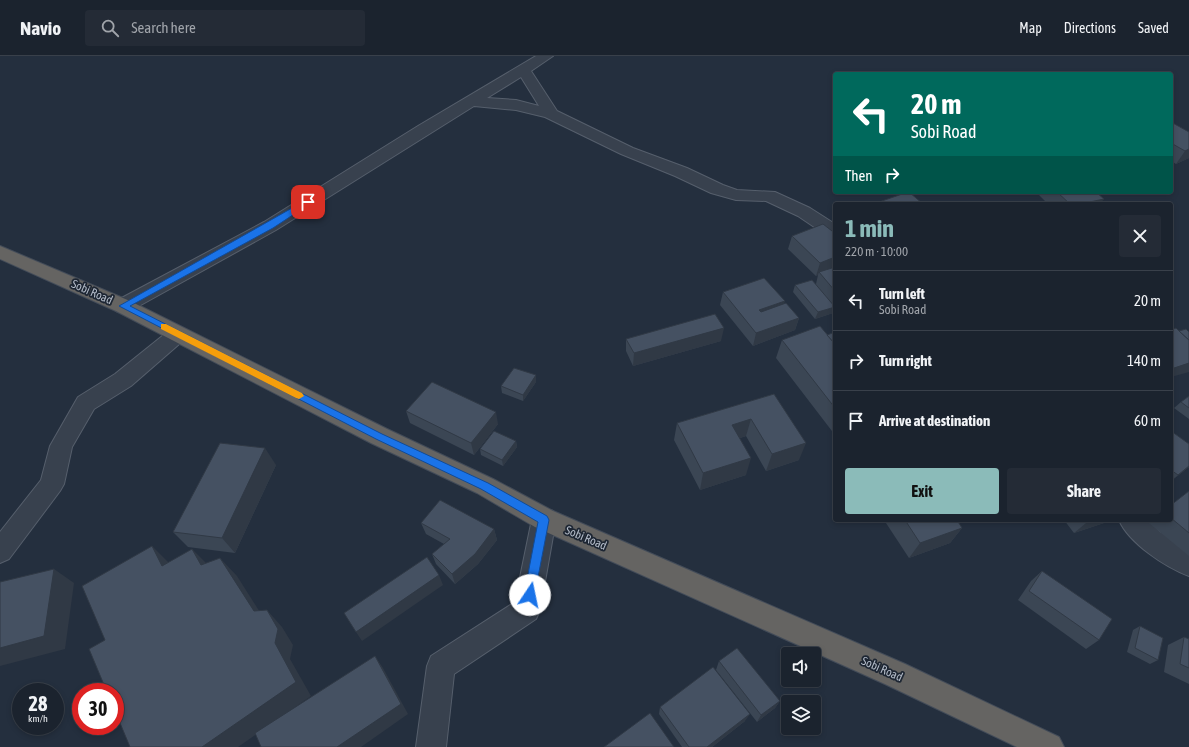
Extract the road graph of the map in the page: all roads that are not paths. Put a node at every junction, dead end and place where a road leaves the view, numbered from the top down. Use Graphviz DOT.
graph roads {
  1 [pos="546,56"];
  2 [pos="523,70"];
  3 [pos="471,101"];
  4 [pos="551,114"];
  5 [pos="833,232"];
  6 [pos="0,252"];
  7 [pos="123,306"];
  8 [pos="178,334"];
  9 [pos="544,520"];
  10 [pos="1132,522"];
  11 [pos="0,551"];
  12 [pos="1189,564"];
  13 [pos="430,747"];
  14 [pos="1049,747"];
  1 -- 2 [label="street"];
  2 -- 3 [label="street"];
  2 -- 4 [label="street"];
  3 -- 4 [label="street"];
  3 -- 7 [label="street"];
  4 -- 5 [label="street"];
  6 -- 7 [label="highway, Sobi Road"];
  7 -- 8 [label="highway, Sobi Road"];
  8 -- 9 [label="highway, Sobi Road"];
  8 -- 11 [label="street"];
  9 -- 13 [label="street"];
  9 -- 14 [label="highway, Sobi Road"];
  10 -- 12 [label="street"];
}
